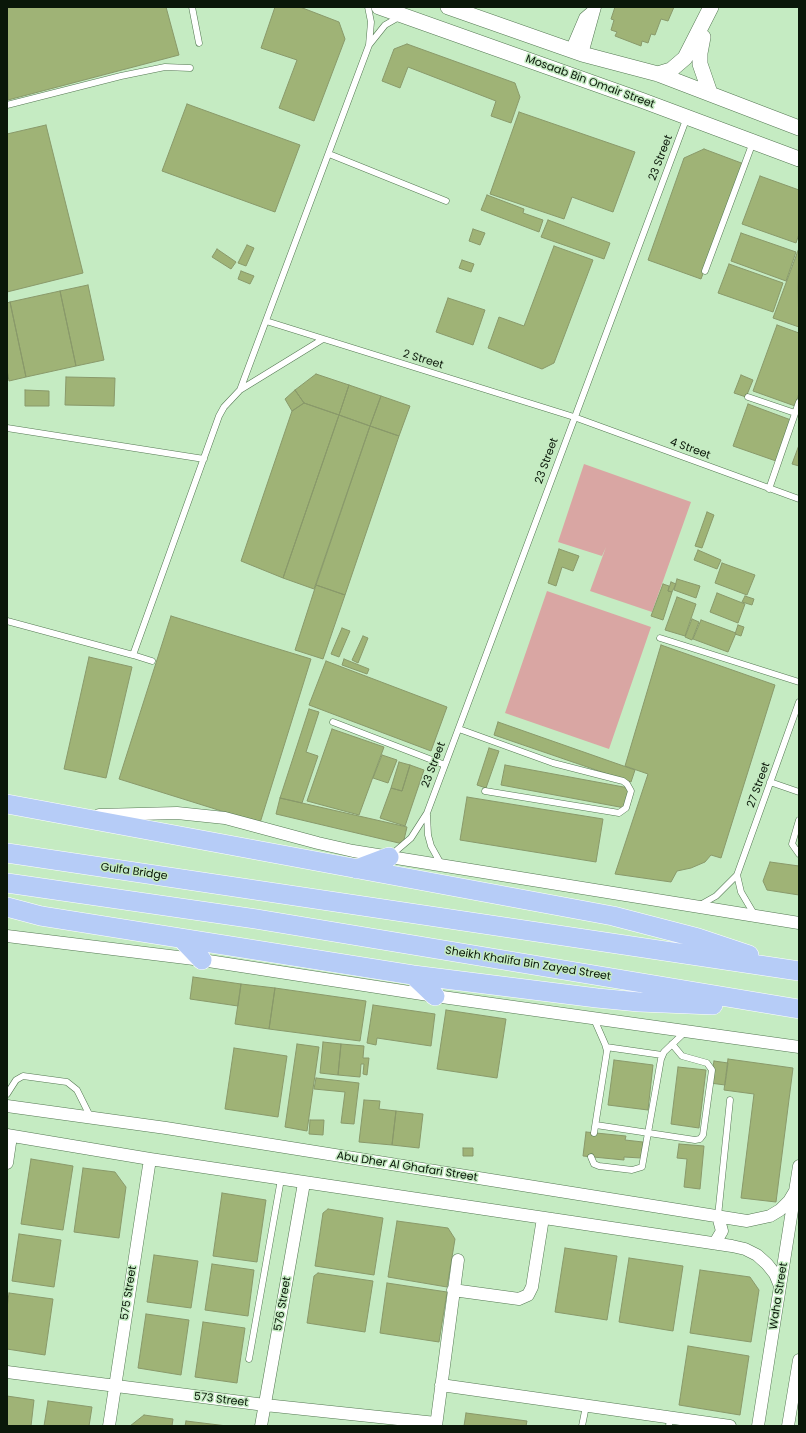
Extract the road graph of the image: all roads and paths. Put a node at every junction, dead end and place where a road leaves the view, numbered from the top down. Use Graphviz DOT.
graph roads {
  1 [pos="192,7"];
  2 [pos="368,7"];
  3 [pos="379,7"];
  4 [pos="448,7"];
  5 [pos="594,9"];
  6 [pos="709,13"];
  7 [pos="403,16"];
  8 [pos="199,43"];
  9 [pos="369,45"];
  10 [pos="577,52"];
  11 [pos="190,68"];
  12 [pos="658,74"];
  13 [pos="710,93"];
  14 [pos="7,105"];
  15 [pos="687,117"];
  16 [pos="799,128"];
  17 [pos="753,142"];
  18 [pos="329,154"];
  19 [pos="799,159"];
  20 [pos="446,201"];
  21 [pos="705,272"];
  22 [pos="266,321"];
  23 [pos="323,339"];
  24 [pos="240,390"];
  25 [pos="748,397"];
  26 [pos="799,402"];
  27 [pos="795,413"];
  28 [pos="574,417"];
  29 [pos="7,428"];
  30 [pos="204,458"];
  31 [pos="769,489"];
  32 [pos="799,499"];
  33 [pos="7,621"];
  34 [pos="660,638"];
  35 [pos="133,655"];
  36 [pos="152,662"];
  37 [pos="799,682"];
  38 [pos="799,702"];
  39 [pos="333,722"];
  40 [pos="459,729"];
  41 [pos="445,765"];
  42 [pos="770,782"];
  43 [pos="7,790"];
  44 [pos="485,791"];
  45 [pos="799,792"];
  46 [pos="7,804"];
  47 [pos="426,813"];
  48 [pos="61,816"];
  49 [pos="7,817"];
  50 [pos="799,820"];
  51 [pos="7,853"];
  52 [pos="799,854"];
  53 [pos="388,857"];
  54 [pos="442,866"];
  55 [pos="357,869"];
  56 [pos="737,874"];
  57 [pos="7,883"];
  58 [pos="699,906"];
  59 [pos="7,907"];
  60 [pos="7,915"];
  61 [pos="755,915"];
  62 [pos="41,916"];
  63 [pos="799,923"];
  64 [pos="7,936"];
  65 [pos="181,938"];
  66 [pos="202,960"];
  67 [pos="790,970"];
  68 [pos="413,975"];
  69 [pos="436,996"];
  70 [pos="766,1004"];
  71 [pos="799,1009"];
  72 [pos="594,1018"];
  73 [pos="685,1032"];
  74 [pos="672,1044"];
  75 [pos="606,1047"];
  76 [pos="799,1047"];
  77 [pos="662,1055"];
  78 [pos="7,1094"];
  79 [pos="730,1100"];
  80 [pos="7,1106"];
  81 [pos="91,1118"];
  82 [pos="596,1125"];
  83 [pos="594,1133"];
  84 [pos="649,1134"];
  85 [pos="9,1136"];
  86 [pos="591,1157"];
  87 [pos="150,1159"];
  88 [pos="7,1162"];
  89 [pos="799,1166"];
  90 [pos="281,1179"];
  91 [pos="304,1182"];
  92 [pos="795,1191"];
  93 [pos="718,1216"];
  94 [pos="543,1218"];
  95 [pos="715,1243"];
  96 [pos="458,1260"];
  97 [pos="780,1286"];
  98 [pos="453,1290"];
  99 [pos="249,1359"];
  100 [pos="799,1360"];
  101 [pos="7,1372"];
  102 [pos="115,1386"];
  103 [pos="441,1386"];
  104 [pos="265,1405"];
  105 [pos="586,1406"];
  106 [pos="670,1422"];
  107 [pos="436,1425"];
  108 [pos="109,1426"];
  109 [pos="261,1426"];
  110 [pos="582,1426"];
  111 [pos="730,1426"];
  112 [pos="758,1426"];
  113 [pos="788,1426"];
  1 -- 8 [label="lane"];
  2 -- 9 [label="lane"];
  3 -- 7 [label="street, Mosaab Bin Omair Street"];
  4 -- 10 [label="street, Mosaab Bin Omair Street"];
  5 -- 10 [label="street"];
  6 -- 12 [label="street"];
  6 -- 13 [label="street"];
  7 -- 9 [label="lane"];
  7 -- 15 [label="street, Mosaab Bin Omair Street"];
  9 -- 18 [label="lane"];
  10 -- 12 [label="street, Mosaab Bin Omair Street"];
  11 -- 14 [label="lane"];
  12 -- 13 [label="street, Mosaab Bin Omair Street"];
  13 -- 16 [label="street, Mosaab Bin Omair Street"];
  15 -- 17 [label="street, Mosaab Bin Omair Street"];
  15 -- 28 [label="lane, 23 Street"];
  17 -- 19 [label="street, Mosaab Bin Omair Street"];
  17 -- 21 [label="lane"];
  18 -- 20 [label="lane"];
  18 -- 22 [label="lane"];
  22 -- 23 [label="lane, 2 Street"];
  22 -- 24 [label="lane"];
  23 -- 24 [label="lane"];
  23 -- 28 [label="lane, 2 Street"];
  24 -- 30 [label="lane"];
  25 -- 27 [label="lane"];
  26 -- 27 [label="lane"];
  27 -- 31 [label="lane"];
  28 -- 31 [label="lane, 4 Street"];
  28 -- 40 [label="lane, 23 Street"];
  29 -- 30 [label="lane"];
  30 -- 35 [label="lane"];
  31 -- 32 [label="lane, 4 Street"];
  33 -- 35 [label="lane"];
  34 -- 37 [label="lane"];
  35 -- 36 [label="lane"];
  38 -- 42 [label="lane, 27 Street"];
  39 -- 41 [label="lane"];
  40 -- 41 [label="lane, 23 Street"];
  40 -- 44 [label="lane"];
  41 -- 47 [label="lane, 23 Street"];
  42 -- 45 [label="lane"];
  42 -- 56 [label="lane, 27 Street"];
  43 -- 48 [label="main road"];
  46 -- 48 [label="main road"];
  47 -- 53 [label="lane, 23 Street"];
  47 -- 54 [label="lane, 23 Street"];
  48 -- 49 [label="main road"];
  48 -- 53 [label="street"];
  48 -- 55 [label="main road"];
  50 -- 52 [label="lane"];
  51 -- 67 [label="main road, Gulfa Bridge"];
  53 -- 54 [label="street"];
  53 -- 55 [label="main road"];
  54 -- 58 [label="street"];
  55 -- 67 [label="main road"];
  56 -- 58 [label="lane, 27 Street"];
  56 -- 61 [label="lane"];
  57 -- 70 [label="main road, Sheikh Khalifa Bin Zayed Street"];
  58 -- 61 [label="street"];
  59 -- 62 [label="main road"];
  60 -- 62 [label="main road"];
  61 -- 63 [label="street"];
  62 -- 65 [label="main road"];
  64 -- 66 [label="street"];
  65 -- 66 [label="main road"];
  65 -- 68 [label="main road"];
  66 -- 69 [label="street"];
  68 -- 69 [label="main road"];
  68 -- 70 [label="main road"];
  69 -- 72 [label="street"];
  70 -- 71 [label="main road, Sheikh Khalifa Bin Zayed Street"];
  72 -- 73 [label="street"];
  72 -- 75 [label="lane"];
  73 -- 74 [label="lane"];
  73 -- 76 [label="street"];
  74 -- 77 [label="lane"];
  74 -- 84 [label="lane"];
  75 -- 77 [label="lane"];
  75 -- 82 [label="lane"];
  77 -- 84 [label="lane"];
  78 -- 81 [label="lane"];
  79 -- 93 [label="lane"];
  80 -- 81 [label="street, Abu Dher Al Ghafari Street"];
  81 -- 93 [label="street, Abu Dher Al Ghafari Street"];
  82 -- 83 [label="lane"];
  82 -- 84 [label="lane"];
  84 -- 86 [label="lane"];
  85 -- 87 [label="street"];
  85 -- 88 [label="street"];
  87 -- 90 [label="street"];
  87 -- 102 [label="street, 575 Street"];
  89 -- 92 [label="street, Waha Street"];
  90 -- 91 [label="street"];
  90 -- 99 [label="lane"];
  91 -- 94 [label="street"];
  91 -- 104 [label="street, 576 Street"];
  92 -- 93 [label="street, Abu Dher Al Ghafari Street"];
  92 -- 97 [label="street, Waha Street"];
  93 -- 95 [label="street"];
  94 -- 95 [label="street"];
  94 -- 98 [label="street"];
  95 -- 97 [label="street"];
  96 -- 98 [label="street"];
  97 -- 112 [label="street, Waha Street"];
  98 -- 103 [label="street"];
  100 -- 113 [label="street"];
  101 -- 102 [label="street, 573 Street"];
  102 -- 104 [label="street, 573 Street"];
  102 -- 108 [label="street, 575 Street"];
  103 -- 105 [label="street"];
  103 -- 107 [label="street"];
  104 -- 107 [label="street, 573 Street"];
  104 -- 109 [label="street, 576 Street"];
  105 -- 106 [label="street"];
  105 -- 110 [label="lane"];
  106 -- 111 [label="street"];
}
